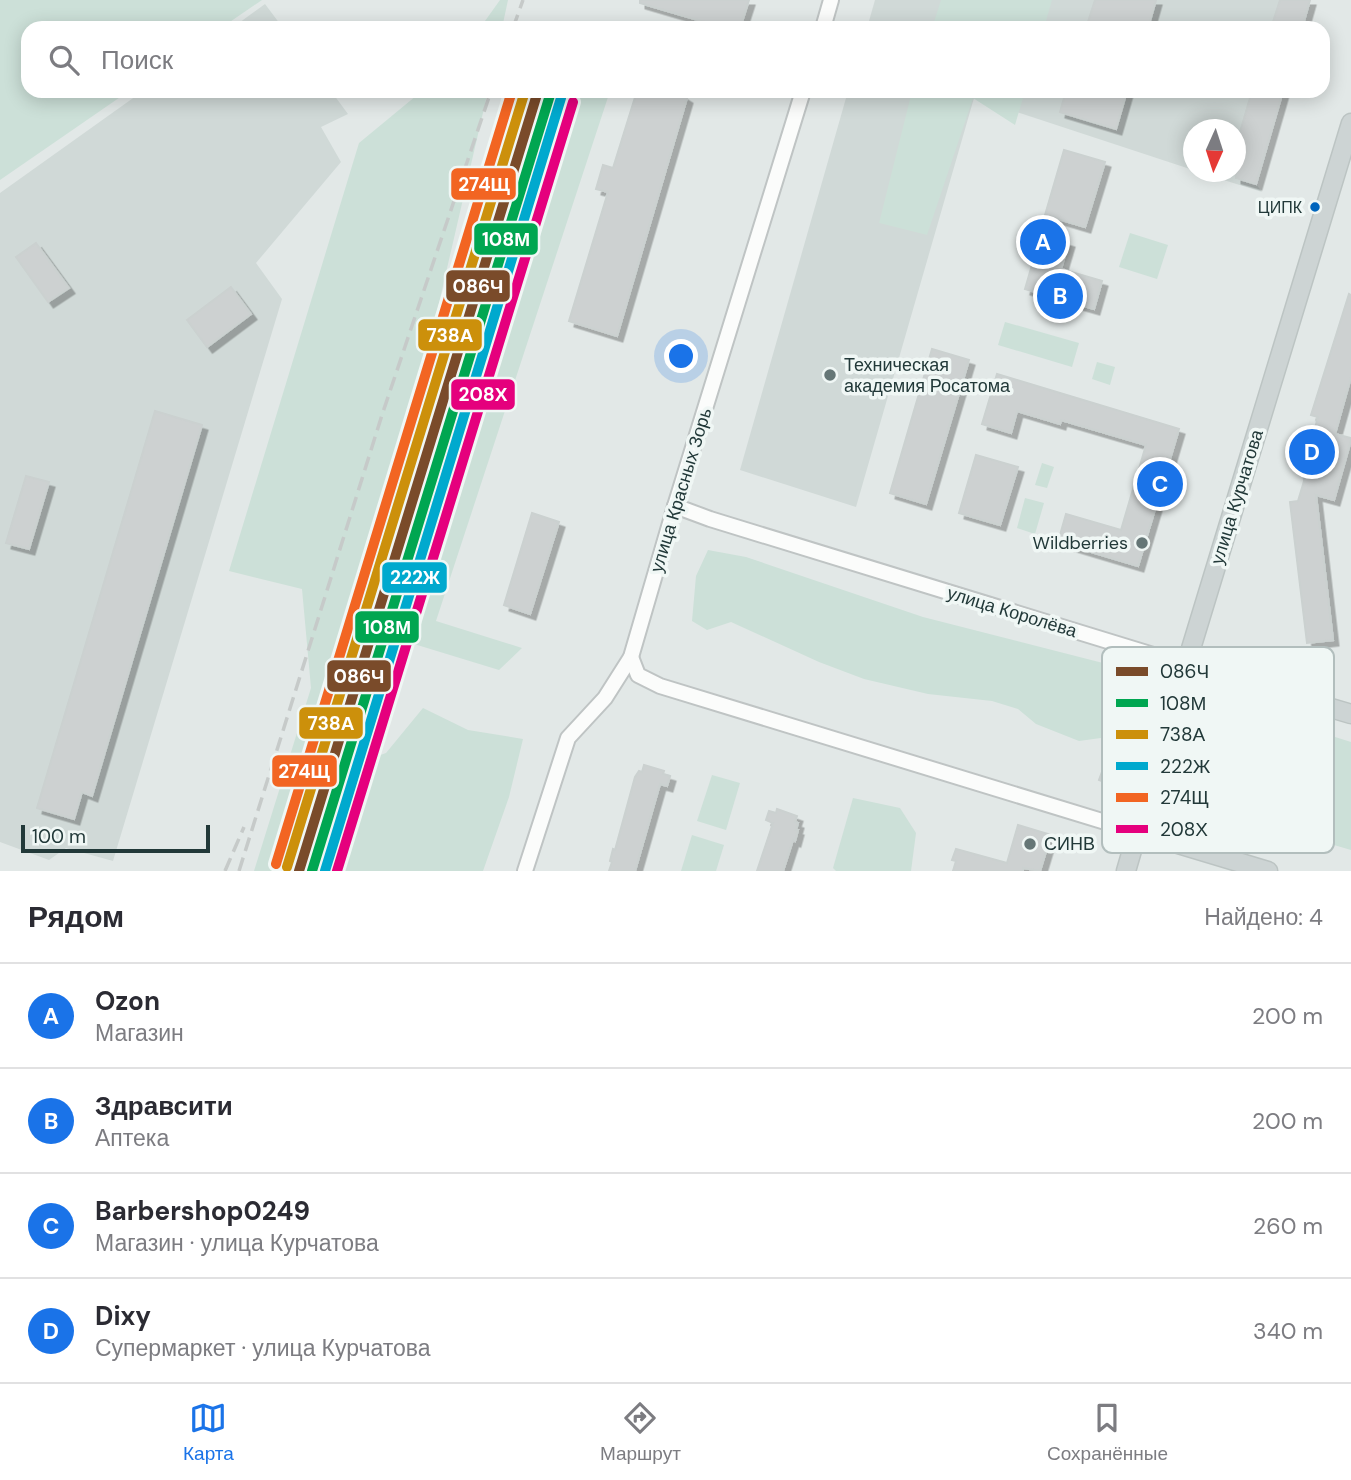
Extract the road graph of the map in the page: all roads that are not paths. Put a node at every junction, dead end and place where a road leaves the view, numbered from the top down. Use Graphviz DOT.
graph roads {
  1 [pos="831,0"];
  2 [pos="825,21"];
  3 [pos="801,98"];
  4 [pos="1351,123"];
  5 [pos="675,506"];
  6 [pos="1127,647"];
  7 [pos="1191,647"];
  8 [pos="631,657"];
  9 [pos="1334,710"];
  10 [pos="1351,715"];
  11 [pos="1102,821"];
  12 [pos="1132,853"];
  13 [pos="1208,853"];
  14 [pos="525,871"];
  15 [pos="1126,871"];
  16 [pos="1268,871"];
  1 -- 2 [label="street"];
  3 -- 5 [label="street, улица Красных Зорь"];
  4 -- 7 [label="main road, улица Курчатова"];
  5 -- 6 [label="street, улица Королёва"];
  5 -- 8 [label="street, улица Красных Зорь"];
  8 -- 11 [label="street"];
  8 -- 14 [label="street, улица Красных Зорь"];
  9 -- 10 [label="main road, улица Королёва"];
  12 -- 15 [label="main road, улица Курчатова"];
  13 -- 16 [label="main road"];
}
